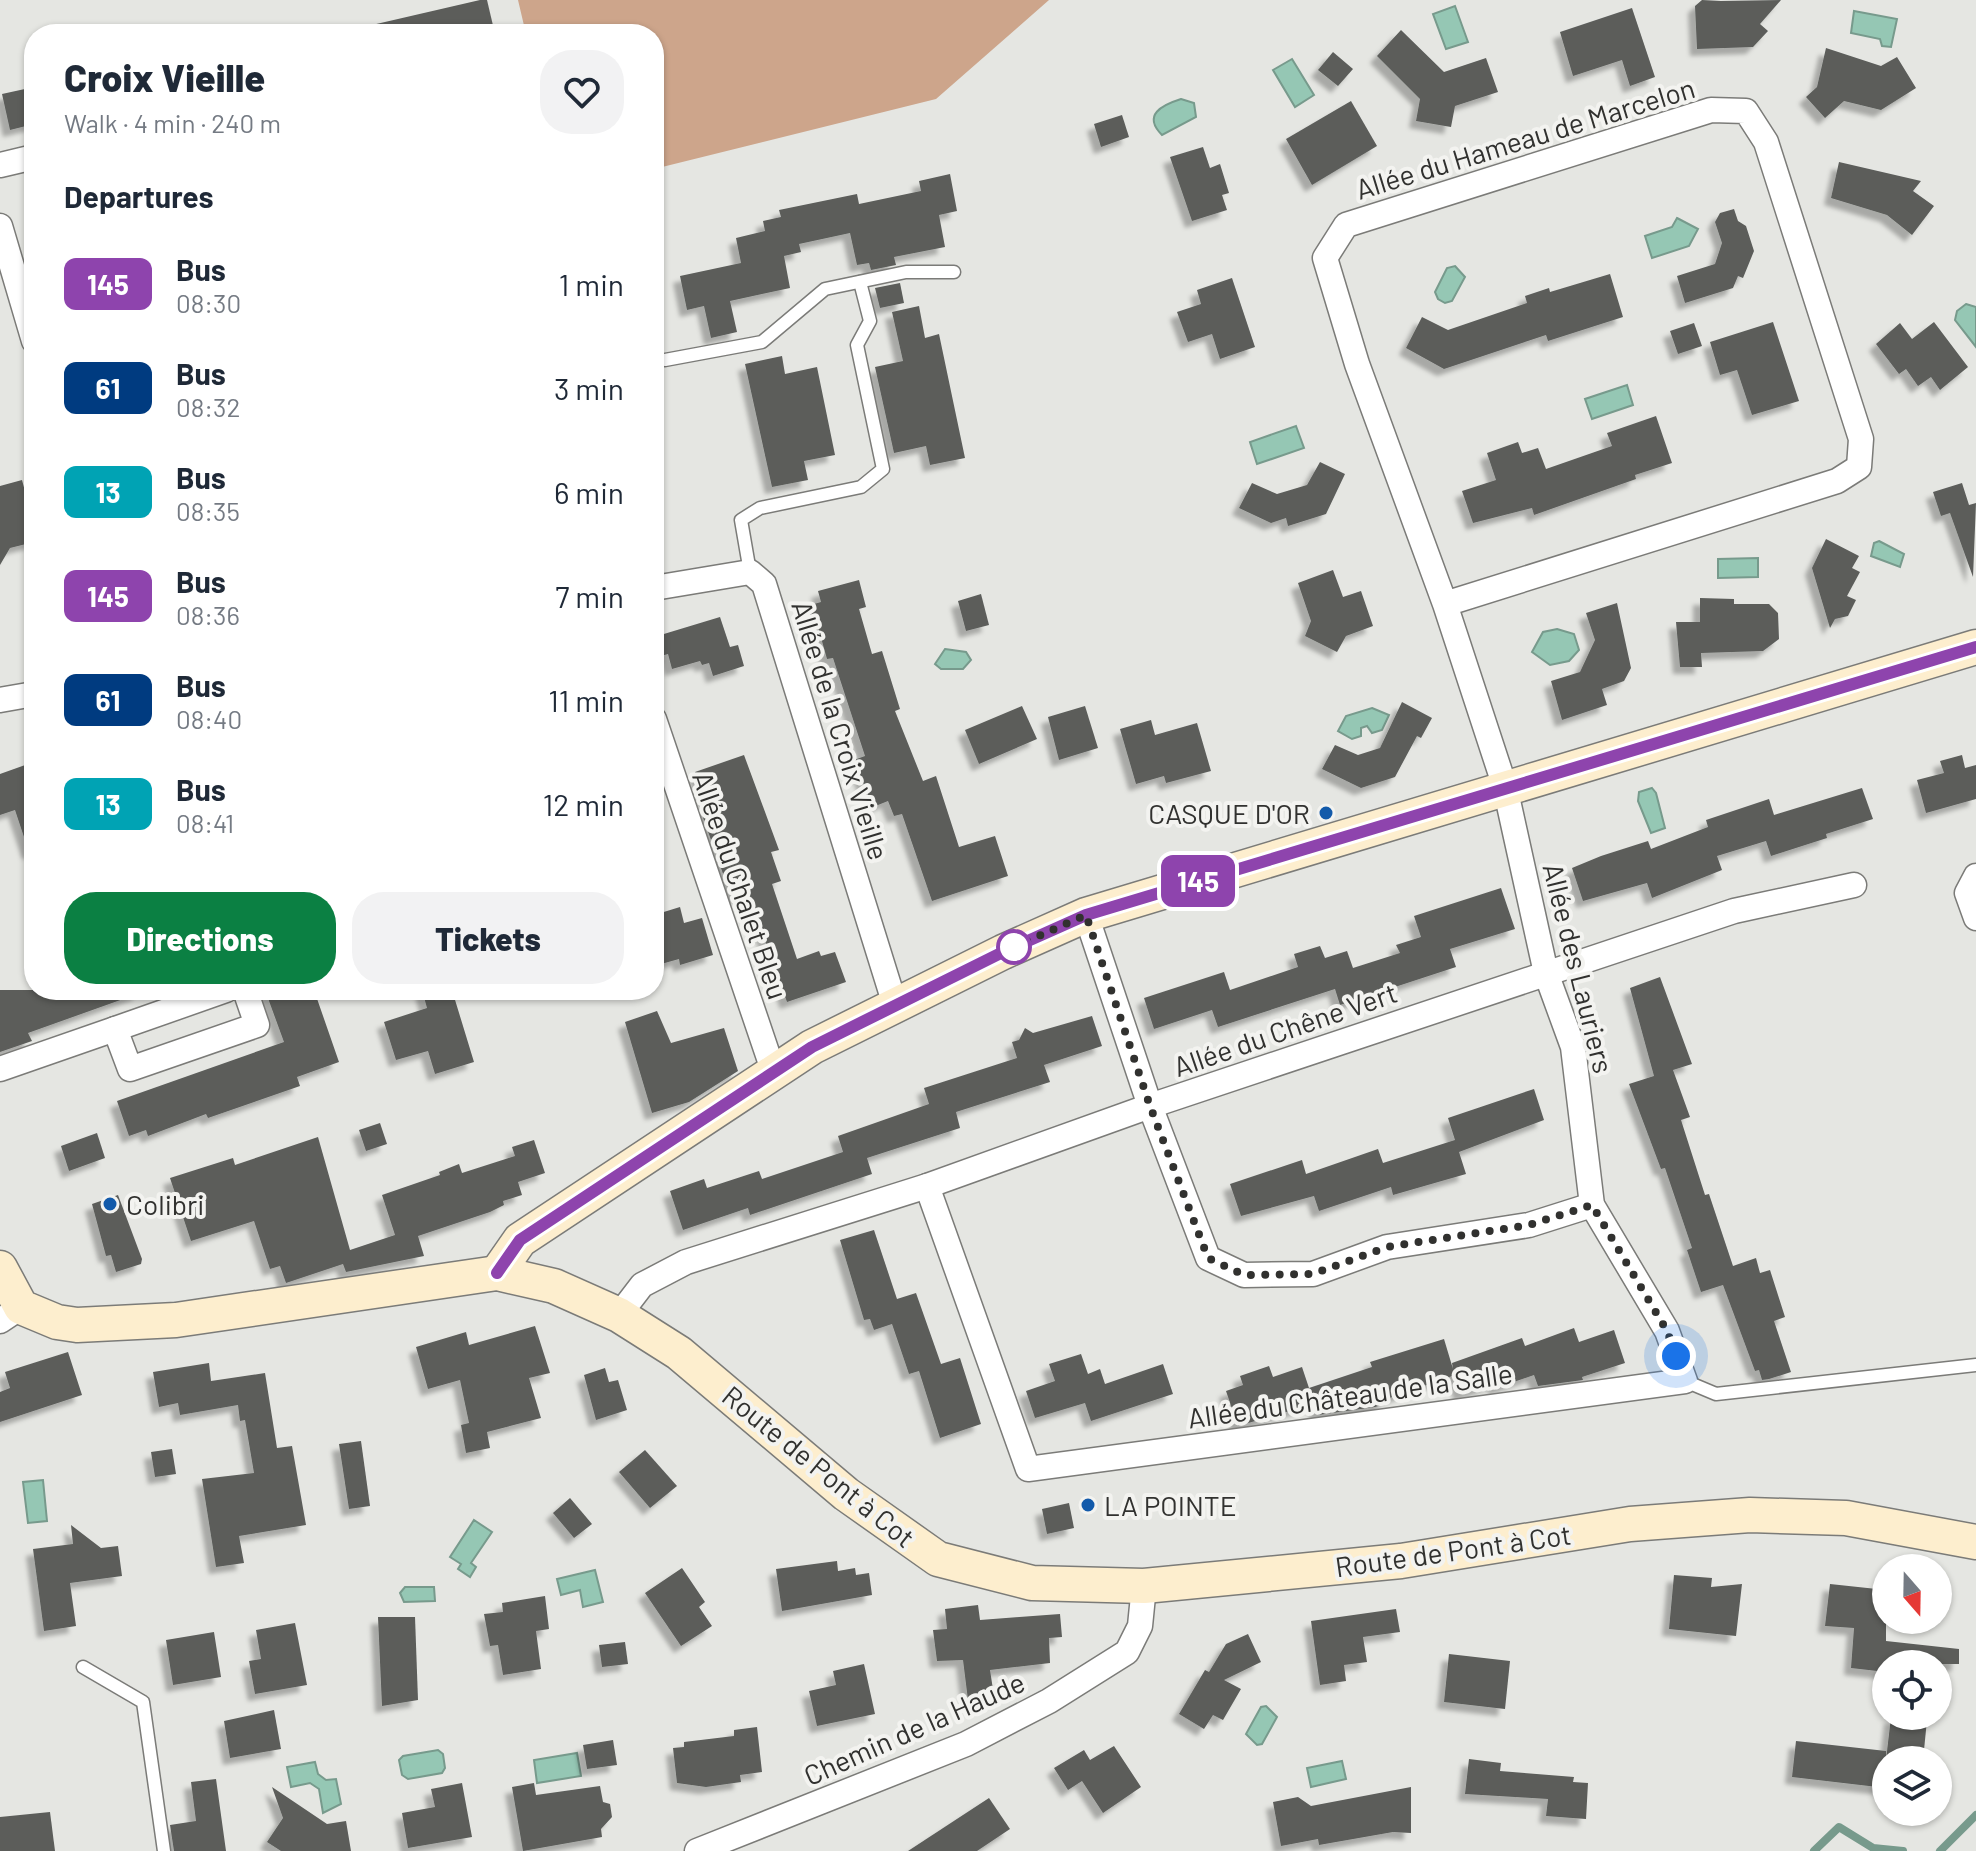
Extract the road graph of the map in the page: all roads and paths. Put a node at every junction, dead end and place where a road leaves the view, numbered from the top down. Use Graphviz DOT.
graph roads {
  1 [pos="24,159"];
  2 [pos="0,165"];
  3 [pos="0,226"];
  4 [pos="954,272"];
  5 [pos="860,282"];
  6 [pos="24,307"];
  7 [pos="665,360"];
  8 [pos="750,572"];
  9 [pos="664,586"];
  10 [pos="1445,604"];
  11 [pos="1976,647"];
  12 [pos="24,696"];
  13 [pos="0,700"];
  14 [pos="664,748"];
  15 [pos="1505,787"];
  16 [pos="1976,876"];
  17 [pos="1854,885"];
  18 [pos="1086,915"];
  19 [pos="1976,918"];
  20 [pos="1546,973"];
  21 [pos="198,1000"];
  22 [pos="248,1000"];
  23 [pos="895,1005"];
  24 [pos="115,1029"];
  25 [pos="0,1069"];
  26 [pos="773,1070"];
  27 [pos="1150,1106"];
  28 [pos="927,1186"];
  29 [pos="1592,1205"];
  30 [pos="0,1268"];
  31 [pos="497,1273"];
  32 [pos="10,1314"];
  33 [pos="619,1315"];
  34 [pos="1976,1365"];
  35 [pos="1685,1381"];
  36 [pos="1976,1542"];
  37 [pos="1144,1586"];
  38 [pos="83,1667"];
  39 [pos="164,1851"];
  40 [pos="697,1851"];
  1 -- 2 [label="street"];
  3 -- 6 [label="street"];
  4 -- 5 [label="lane"];
  5 -- 7 [label="lane"];
  5 -- 8 [label="lane"];
  8 -- 9 [label="street"];
  8 -- 23 [label="street, Allée de la Croix Vieille"];
  10 -- 10 [label="street, Allée du Hameau de Marcelon"];
  10 -- 15 [label="street, Allée du Hameau de Marcelon"];
  11 -- 15 [label="street"];
  12 -- 13 [label="street"];
  14 -- 26 [label="street, Allée du Chalet Bleu"];
  15 -- 18 [label="street"];
  15 -- 20 [label="street, Allée des Lauriers"];
  16 -- 19 [label="street"];
  17 -- 20 [label="street, Allée du Chêne Vert"];
  18 -- 23 [label="street"];
  18 -- 27 [label="street"];
  20 -- 27 [label="street, Allée du Chêne Vert"];
  20 -- 29 [label="street, Allée des Lauriers"];
  21 -- 24 [label="street"];
  22 -- 24 [label="street"];
  23 -- 26 [label="street"];
  24 -- 25 [label="street"];
  26 -- 31 [label="street"];
  27 -- 28 [label="street, Allée du Chêne Vert"];
  27 -- 29 [label="street"];
  28 -- 33 [label="street, Allée du Chêne Vert"];
  28 -- 35 [label="street, Allée du Château de la Salle"];
  29 -- 35 [label="street, Allée des Lauriers"];
  30 -- 32 [label="street"];
  31 -- 32 [label="street, Route de Pont à Cot"];
  31 -- 33 [label="street, Route de Pont à Cot"];
  33 -- 37 [label="street, Route de Pont à Cot"];
  34 -- 35 [label="lane, Allée du Château de la Salle"];
  36 -- 37 [label="street, Route de Pont à Cot"];
  37 -- 40 [label="street, Chemin de la Haude"];
  38 -- 39 [label="lane"];
}
